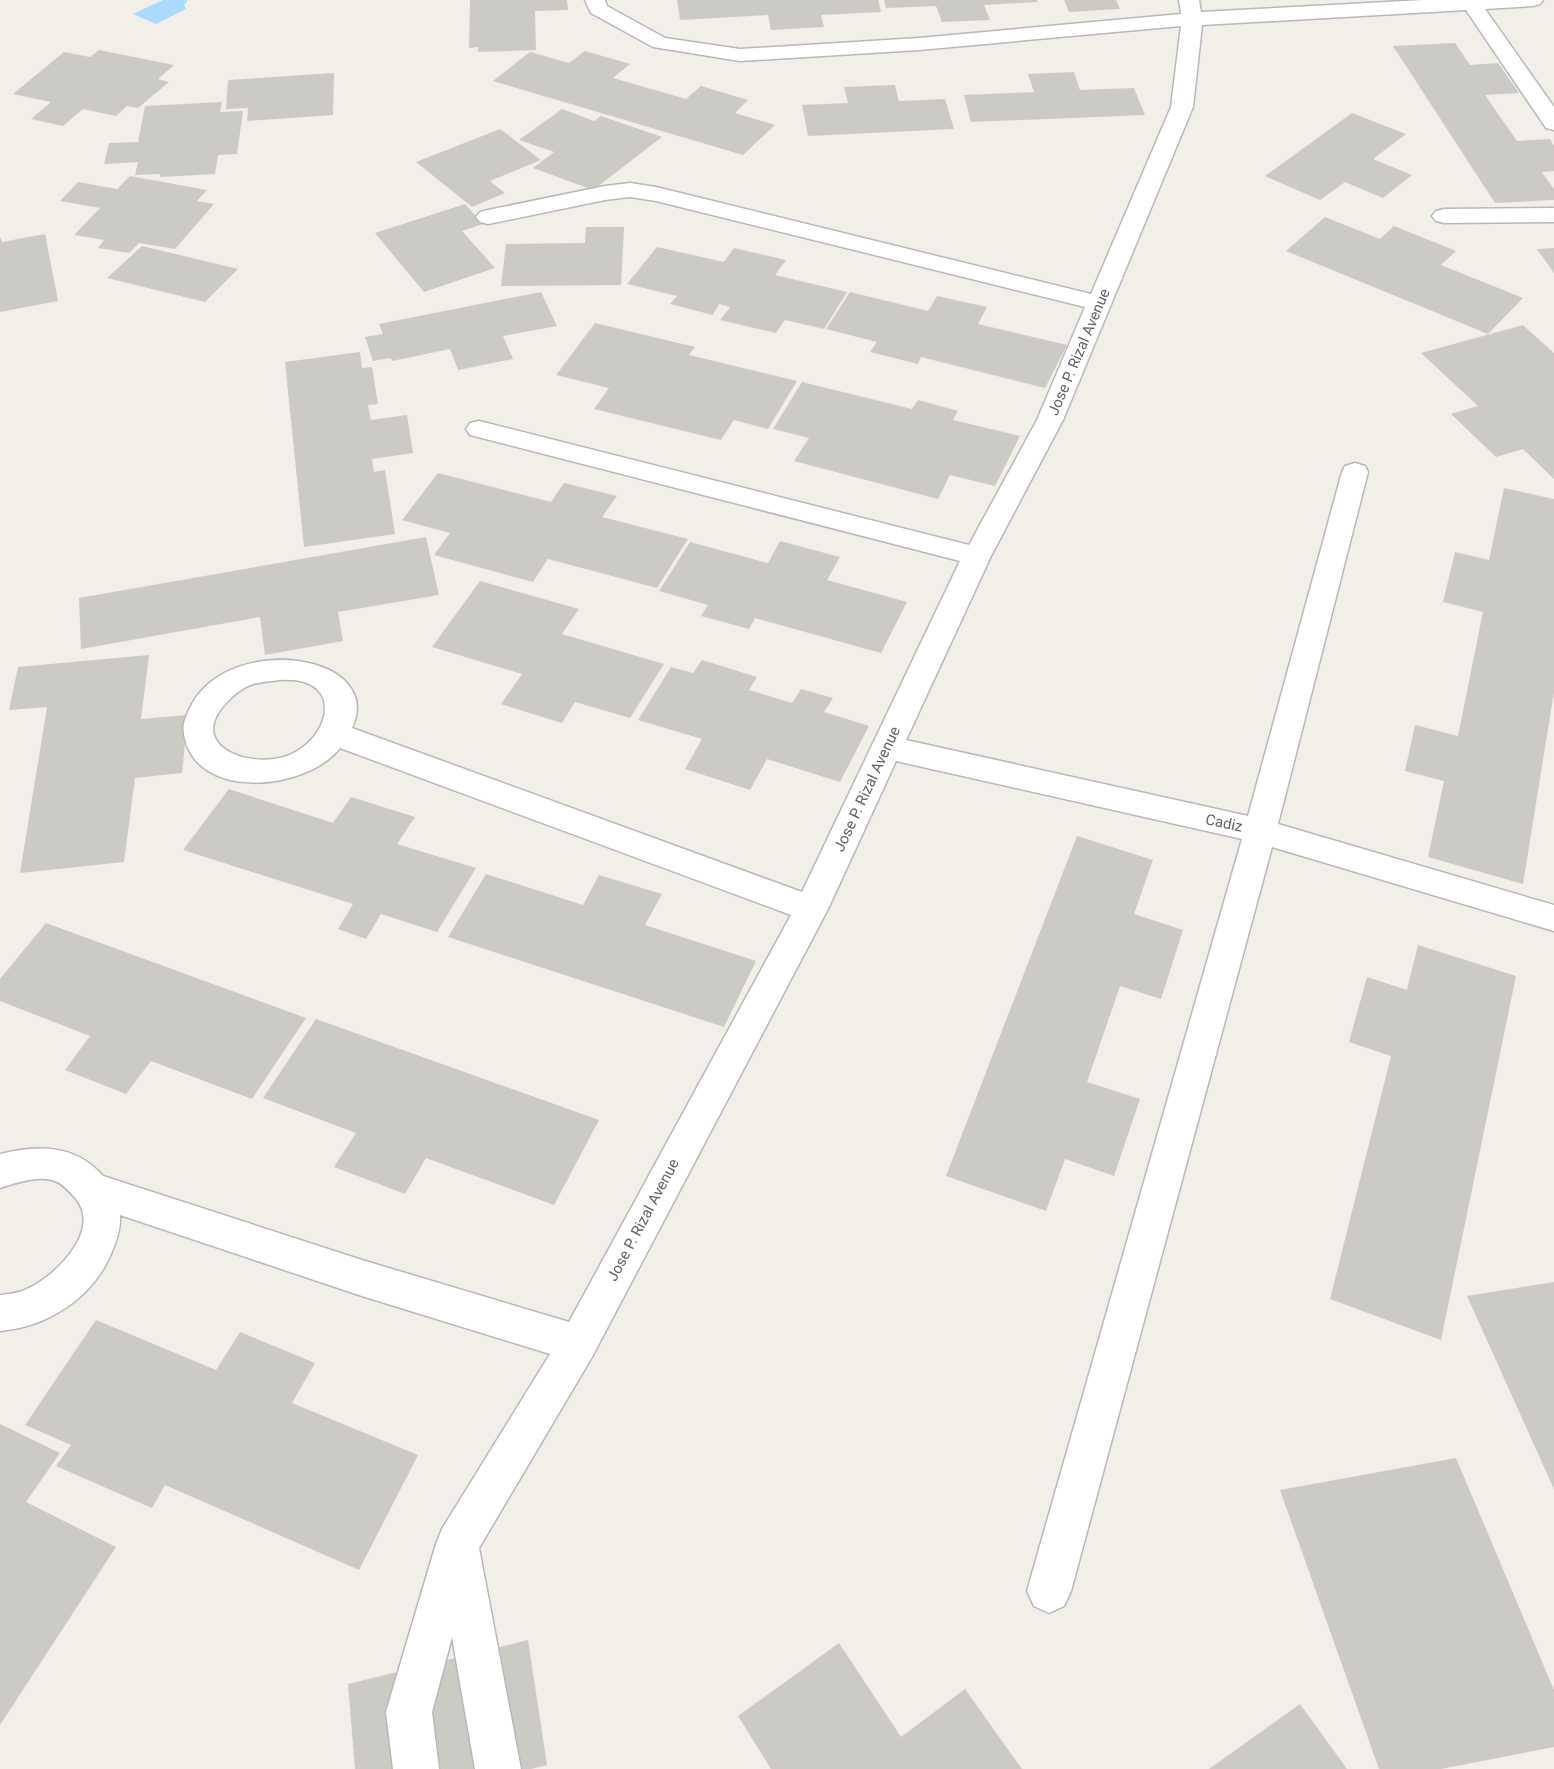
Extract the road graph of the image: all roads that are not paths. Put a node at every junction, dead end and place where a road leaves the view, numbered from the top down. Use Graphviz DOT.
graph roads {
  1 [pos="595,0"];
  2 [pos="1533,0"];
  3 [pos="1471,3"];
  4 [pos="1191,9"];
  5 [pos="1554,123"];
  6 [pos="1554,215"];
  7 [pos="1444,216"];
  8 [pos="488,217"];
  9 [pos="1099,303"];
  10 [pos="478,429"];
  11 [pos="1355,472"];
  12 [pos="977,556"];
  13 [pos="335,734"];
  14 [pos="888,748"];
  15 [pos="1260,831"];
  16 [pos="811,909"];
  17 [pos="1554,918"];
  18 [pos="0,1172"];
  19 [pos="94,1190"];
  20 [pos="0,1313"];
  21 [pos="578,1344"];
  22 [pos="457,1544"];
  23 [pos="1049,1591"];
  24 [pos="416,1769"];
  25 [pos="498,1769"];
  1 -- 4 [label="street"];
  2 -- 3 [label="street"];
  3 -- 4 [label="street"];
  3 -- 5 [label="street"];
  4 -- 9 [label="street, Jose P. Rizal Avenue"];
  6 -- 7 [label="street"];
  8 -- 9 [label="street"];
  9 -- 12 [label="street, Jose P. Rizal Avenue"];
  10 -- 12 [label="street"];
  11 -- 15 [label="street"];
  12 -- 14 [label="street, Jose P. Rizal Avenue"];
  13 -- 13 [label="street"];
  13 -- 16 [label="street"];
  14 -- 15 [label="street, Cadiz"];
  14 -- 16 [label="street, Jose P. Rizal Avenue"];
  15 -- 17 [label="street, Cadiz"];
  15 -- 23 [label="street"];
  16 -- 21 [label="street, Jose P. Rizal Avenue"];
  18 -- 19 [label="street"];
  19 -- 20 [label="street"];
  19 -- 21 [label="street"];
  21 -- 22 [label="street, Jose P. Rizal Avenue"];
  22 -- 24 [label="street, Jose P. Rizal Avenue"];
  22 -- 25 [label="street"];
}
